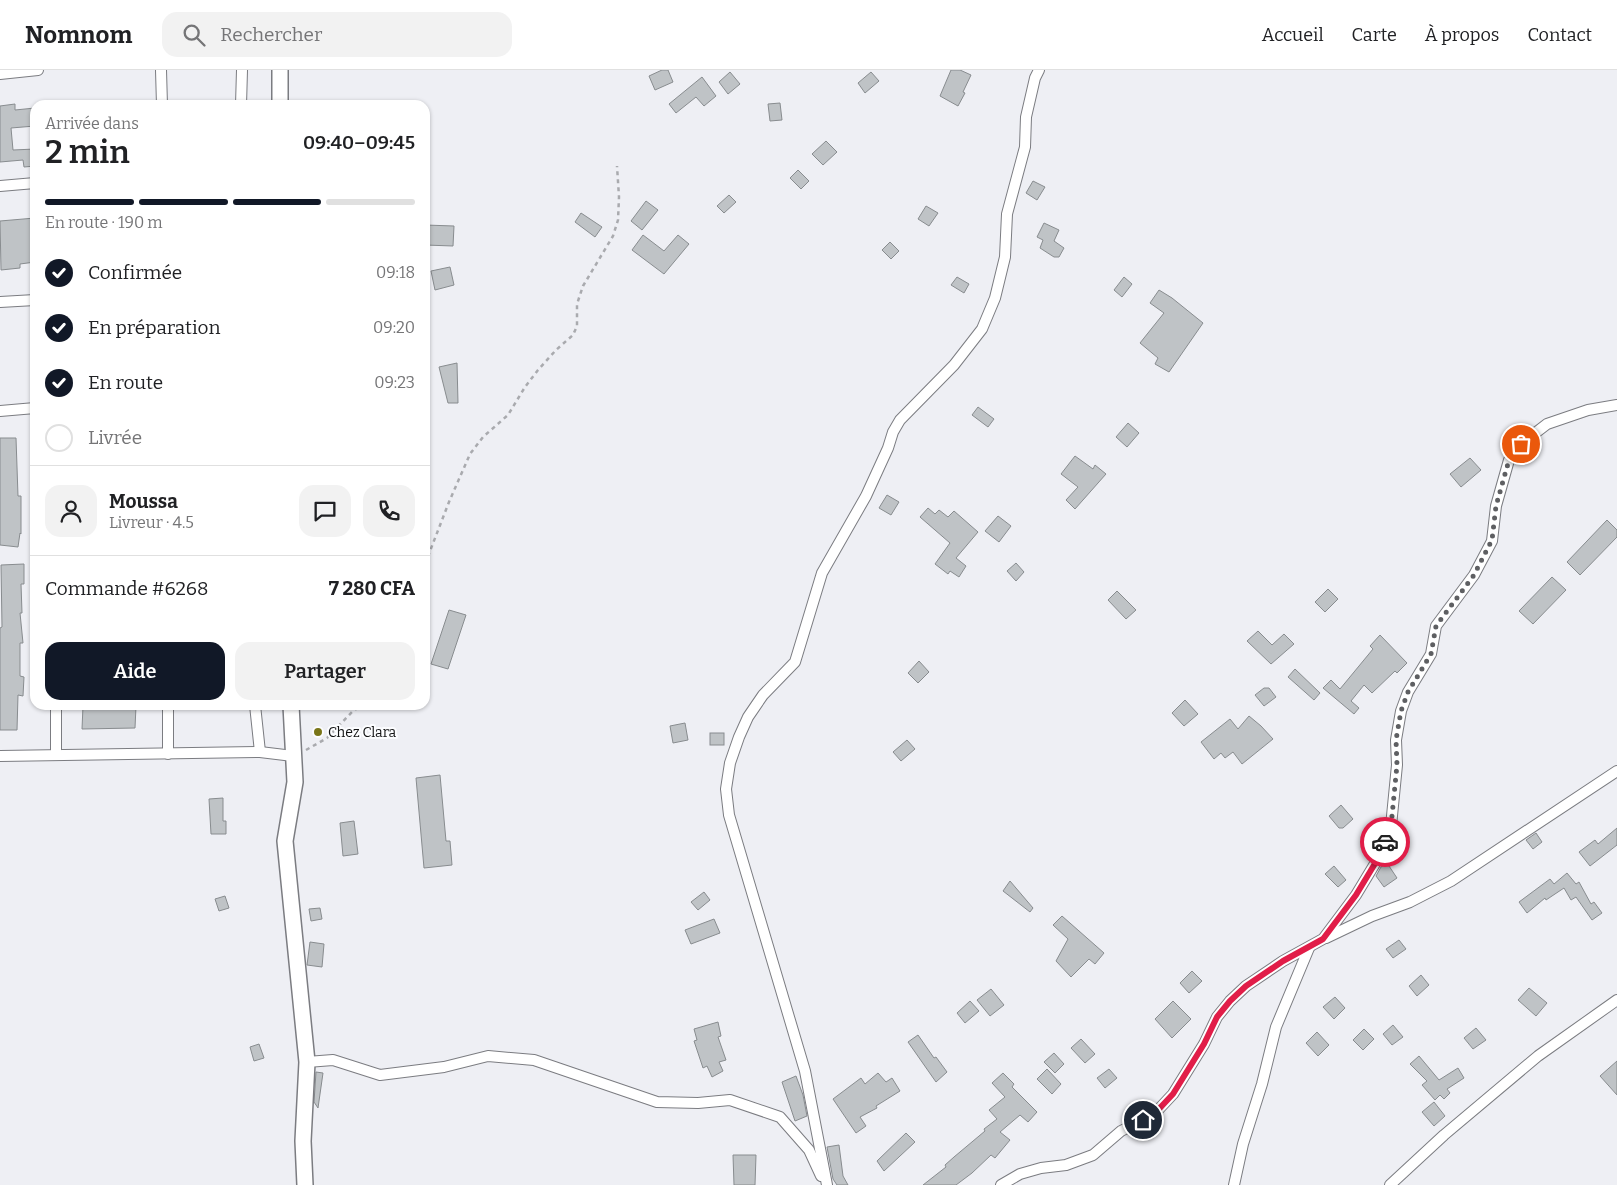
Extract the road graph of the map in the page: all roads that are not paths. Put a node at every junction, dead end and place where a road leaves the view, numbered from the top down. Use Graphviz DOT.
graph roads {
  1 [pos="38,70"];
  2 [pos="161,70"];
  3 [pos="242,70"];
  4 [pos="280,70"];
  5 [pos="1039,70"];
  6 [pos="0,74"];
  7 [pos="162,100"];
  8 [pos="241,100"];
  9 [pos="280,100"];
  10 [pos="30,183"];
  11 [pos="0,186"];
  12 [pos="30,300"];
  13 [pos="0,302"];
  14 [pos="1617,405"];
  15 [pos="30,408"];
  16 [pos="0,411"];
  17 [pos="56,710"];
  18 [pos="168,710"];
  19 [pos="256,710"];
  20 [pos="291,710"];
  21 [pos="260,752"];
  22 [pos="168,754"];
  23 [pos="56,755"];
  24 [pos="0,756"];
  25 [pos="293,756"];
  26 [pos="1617,771"];
  27 [pos="1323,939"];
  28 [pos="1309,948"];
  29 [pos="1617,1000"];
  30 [pos="308,1062"];
  31 [pos="305,1185"];
  32 [pos="826,1185"];
  33 [pos="1001,1185"];
  34 [pos="1234,1185"];
  35 [pos="1390,1185"];
  1 -- 6 [label="street"];
  2 -- 7 [label="street"];
  3 -- 8 [label="street"];
  4 -- 9 [label="main road"];
  5 -- 32 [label="street"];
  10 -- 11 [label="street"];
  12 -- 13 [label="street"];
  14 -- 27 [label="street"];
  15 -- 16 [label="street"];
  17 -- 23 [label="street"];
  18 -- 22 [label="street"];
  19 -- 21 [label="street"];
  20 -- 25 [label="main road"];
  21 -- 22 [label="street"];
  21 -- 25 [label="street"];
  22 -- 23 [label="street"];
  23 -- 24 [label="street"];
  25 -- 30 [label="main road"];
  26 -- 27 [label="street"];
  27 -- 28 [label="street"];
  28 -- 33 [label="street"];
  28 -- 34 [label="street"];
  29 -- 35 [label="street"];
  30 -- 31 [label="main road"];
  30 -- 32 [label="street"];
}
